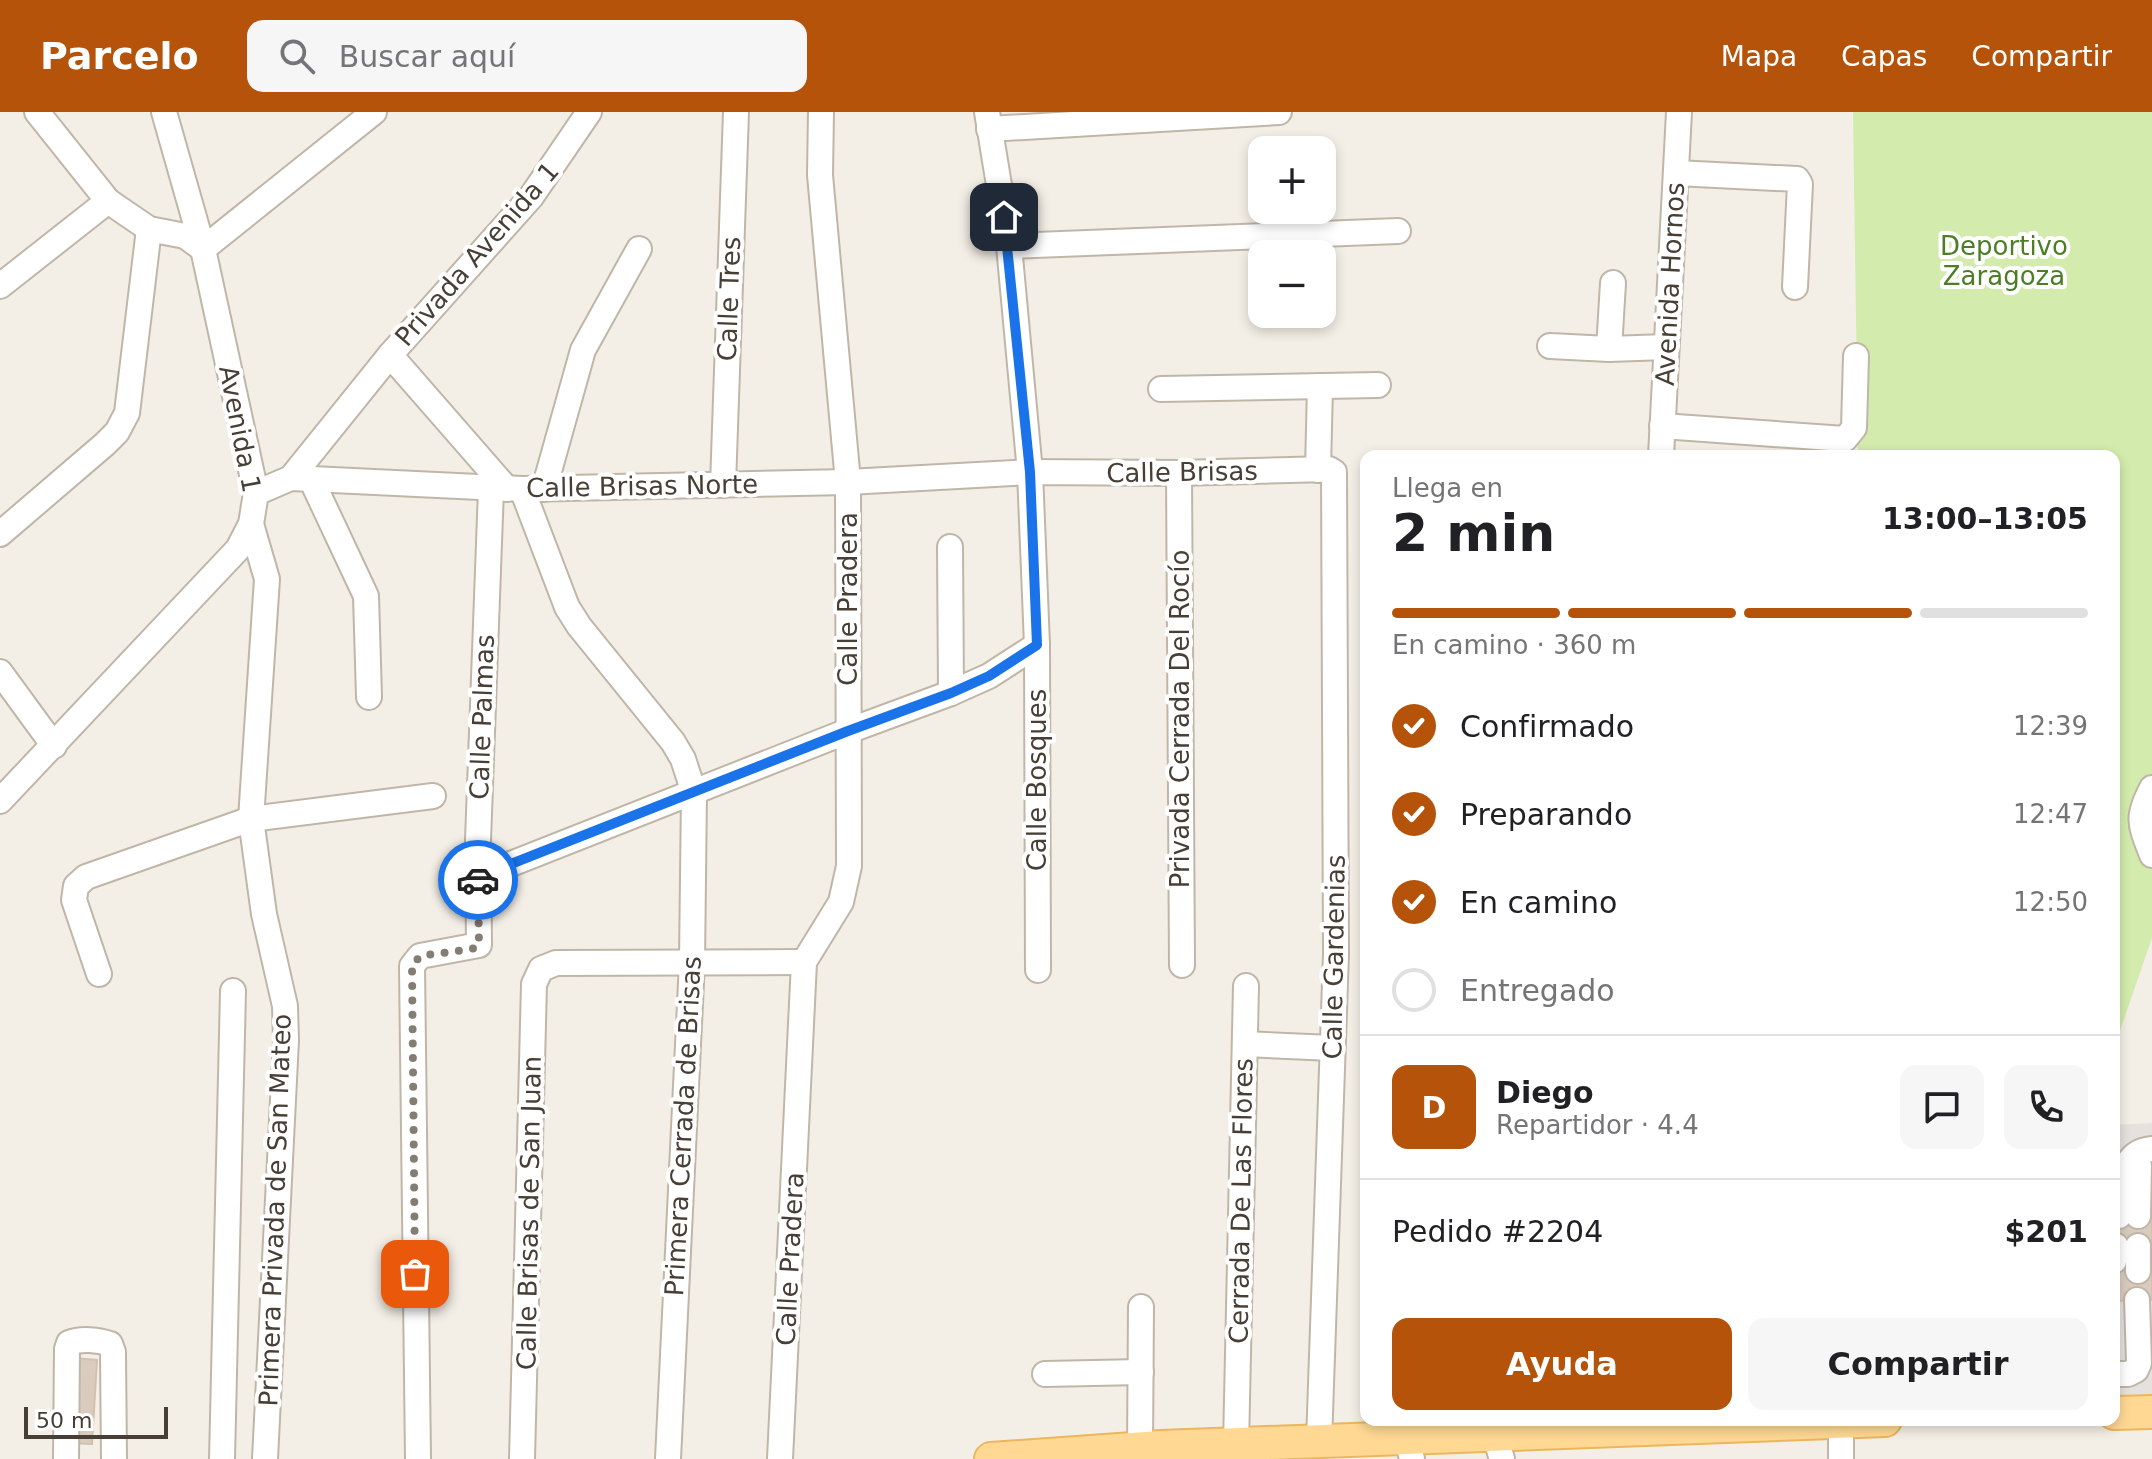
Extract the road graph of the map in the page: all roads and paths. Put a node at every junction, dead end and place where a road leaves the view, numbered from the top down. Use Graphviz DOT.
graph roads {
  1 [pos="37,112"];
  2 [pos="164,112"];
  3 [pos="374,112"];
  4 [pos="589,112"];
  5 [pos="736,112"];
  6 [pos="821,112"];
  7 [pos="1279,112"];
  8 [pos="1679,112"];
  9 [pos="988,120"];
  10 [pos="1676,173"];
  11 [pos="108,201"];
  12 [pos="149,229"];
  13 [pos="1398,231"];
  14 [pos="1009,246"];
  15 [pos="203,249"];
  16 [pos="639,249"];
  17 [pos="2,280"];
  18 [pos="1613,283"];
  19 [pos="1795,287"];
  20 [pos="1550,346"];
  21 [pos="1666,347"];
  22 [pos="1609,349"];
  23 [pos="390,355"];
  24 [pos="1856,356"];
  25 [pos="1378,385"];
  26 [pos="1320,386"];
  27 [pos="1161,389"];
  28 [pos="1662,426"];
  29 [pos="1661,450"];
  30 [pos="1326,471"];
  31 [pos="1030,472"];
  32 [pos="1179,473"];
  33 [pos="302,480"];
  34 [pos="848,482"];
  35 [pos="723,485"];
  36 [pos="516,489"];
  37 [pos="256,493"];
  38 [pos="251,524"];
  39 [pos="0,534"];
  40 [pos="950,547"];
  41 [pos="1037,645"];
  42 [pos="0,672"];
  43 [pos="951,693"];
  44 [pos="369,697"];
  45 [pos="848,731"];
  46 [pos="54,746"];
  47 [pos="2152,788"];
  48 [pos="694,793"];
  49 [pos="433,796"];
  50 [pos="0,801"];
  51 [pos="251,819"];
  52 [pos="2152,855"];
  53 [pos="478,877"];
  54 [pos="692,962"];
  55 [pos="804,962"];
  56 [pos="1182,965"];
  57 [pos="1038,970"];
  58 [pos="99,974"];
  59 [pos="1246,986"];
  60 [pos="233,991"];
  61 [pos="1245,1044"];
  62 [pos="1332,1048"];
  63 [pos="2145,1150"];
  64 [pos="2128,1216"];
  65 [pos="2123,1251"];
  66 [pos="2138,1271"];
  67 [pos="2137,1300"];
  68 [pos="1141,1307"];
  69 [pos="1141,1372"];
  70 [pos="1045,1374"];
  71 [pos="2120,1374"];
  72 [pos="2152,1412"];
  73 [pos="2120,1413"];
  74 [pos="1608,1426"];
  75 [pos="1841,1426"];
  76 [pos="1319,1442"];
  77 [pos="1236,1446"];
  78 [pos="1498,1446"];
  79 [pos="1410,1449"];
  80 [pos="1155,1452"];
  81 [pos="66,1459"];
  82 [pos="114,1459"];
  83 [pos="222,1459"];
  84 [pos="265,1459"];
  85 [pos="418,1459"];
  86 [pos="522,1459"];
  87 [pos="668,1459"];
  88 [pos="780,1459"];
  89 [pos="991,1459"];
  90 [pos="1841,1459"];
  1 -- 11 [label="street"];
  2 -- 15 [label="street, Avenida 1"];
  3 -- 15 [label="street"];
  4 -- 23 [label="street, Privada Avenida 1"];
  5 -- 35 [label="street, Calle Tres"];
  6 -- 34 [label="street, Calle Pradera"];
  7 -- 9 [label="street"];
  8 -- 10 [label="street, Avenida Hornos"];
  9 -- 14 [label="street, Calle Bosques"];
  10 -- 19 [label="street"];
  10 -- 21 [label="street, Avenida Hornos"];
  11 -- 12 [label="street"];
  11 -- 17 [label="street"];
  12 -- 15 [label="street"];
  12 -- 39 [label="street"];
  13 -- 14 [label="street"];
  14 -- 31 [label="street, Calle Bosques"];
  15 -- 37 [label="street, Avenida 1"];
  16 -- 36 [label="street, Calle Palmas"];
  18 -- 22 [label="street"];
  20 -- 22 [label="street"];
  21 -- 22 [label="street"];
  21 -- 28 [label="street, Avenida Hornos"];
  23 -- 33 [label="street, Privada Avenida 1"];
  23 -- 36 [label="street"];
  24 -- 28 [label="street"];
  25 -- 26 [label="street"];
  26 -- 27 [label="street"];
  26 -- 30 [label="street, Calle Gardenias"];
  28 -- 29 [label="street, Avenida Hornos"];
  30 -- 32 [label="street, Calle Brisas"];
  30 -- 62 [label="street, Calle Gardenias"];
  31 -- 32 [label="street, Calle Brisas"];
  31 -- 34 [label="street, Calle Brisas Norte"];
  31 -- 41 [label="street, Calle Bosques"];
  32 -- 56 [label="street, Privada Cerrada Del Rocío"];
  33 -- 36 [label="street, Calle Brisas Norte"];
  33 -- 37 [label="street, Calle Brisas Norte"];
  33 -- 44 [label="street"];
  34 -- 35 [label="street, Calle Brisas Norte"];
  34 -- 45 [label="street, Calle Pradera"];
  35 -- 36 [label="street, Calle Brisas Norte"];
  36 -- 48 [label="street, Primera Cerrada de Brisas"];
  36 -- 53 [label="street, Calle Palmas"];
  37 -- 38 [label="street, Avenida 1"];
  38 -- 46 [label="street, Avenida 1"];
  38 -- 51 [label="street, Primera Privada de San Mateo"];
  40 -- 43 [label="street"];
  41 -- 43 [label="street"];
  41 -- 57 [label="street, Calle Bosques"];
  42 -- 46 [label="street"];
  43 -- 45 [label="street"];
  45 -- 48 [label="street"];
  45 -- 55 [label="street, Calle Pradera"];
  46 -- 50 [label="street, Avenida 1"];
  47 -- 52 [label="street"];
  48 -- 53 [label="street"];
  48 -- 54 [label="street, Primera Cerrada de Brisas"];
  49 -- 51 [label="street"];
  51 -- 58 [label="street"];
  51 -- 84 [label="street, Primera Privada de San Mateo"];
  53 -- 85 [label="street, Calle Palmas"];
  54 -- 55 [label="street"];
  54 -- 86 [label="street, Calle Brisas de San Juan"];
  54 -- 87 [label="street, Primera Cerrada de Brisas"];
  55 -- 88 [label="street, Calle Pradera"];
  59 -- 61 [label="street"];
  60 -- 83 [label="street"];
  61 -- 62 [label="street, Cerrada De Las Flores"];
  61 -- 77 [label="street, Cerrada De Las Flores"];
  62 -- 76 [label="street, Calle Gardenias"];
  63 -- 64 [label="street"];
  65 -- 66 [label="street"];
  67 -- 71 [label="street"];
  68 -- 69 [label="street"];
  69 -- 70 [label="street"];
  69 -- 80 [label="street"];
  72 -- 73 [label="main road"];
  74 -- 78 [label="main road"];
  75 -- 90 [label="street"];
  76 -- 77 [label="main road"];
  76 -- 79 [label="main road"];
  77 -- 80 [label="main road"];
  78 -- 79 [label="main road"];
  80 -- 89 [label="main road"];
  81 -- 82 [label="street"];
}
